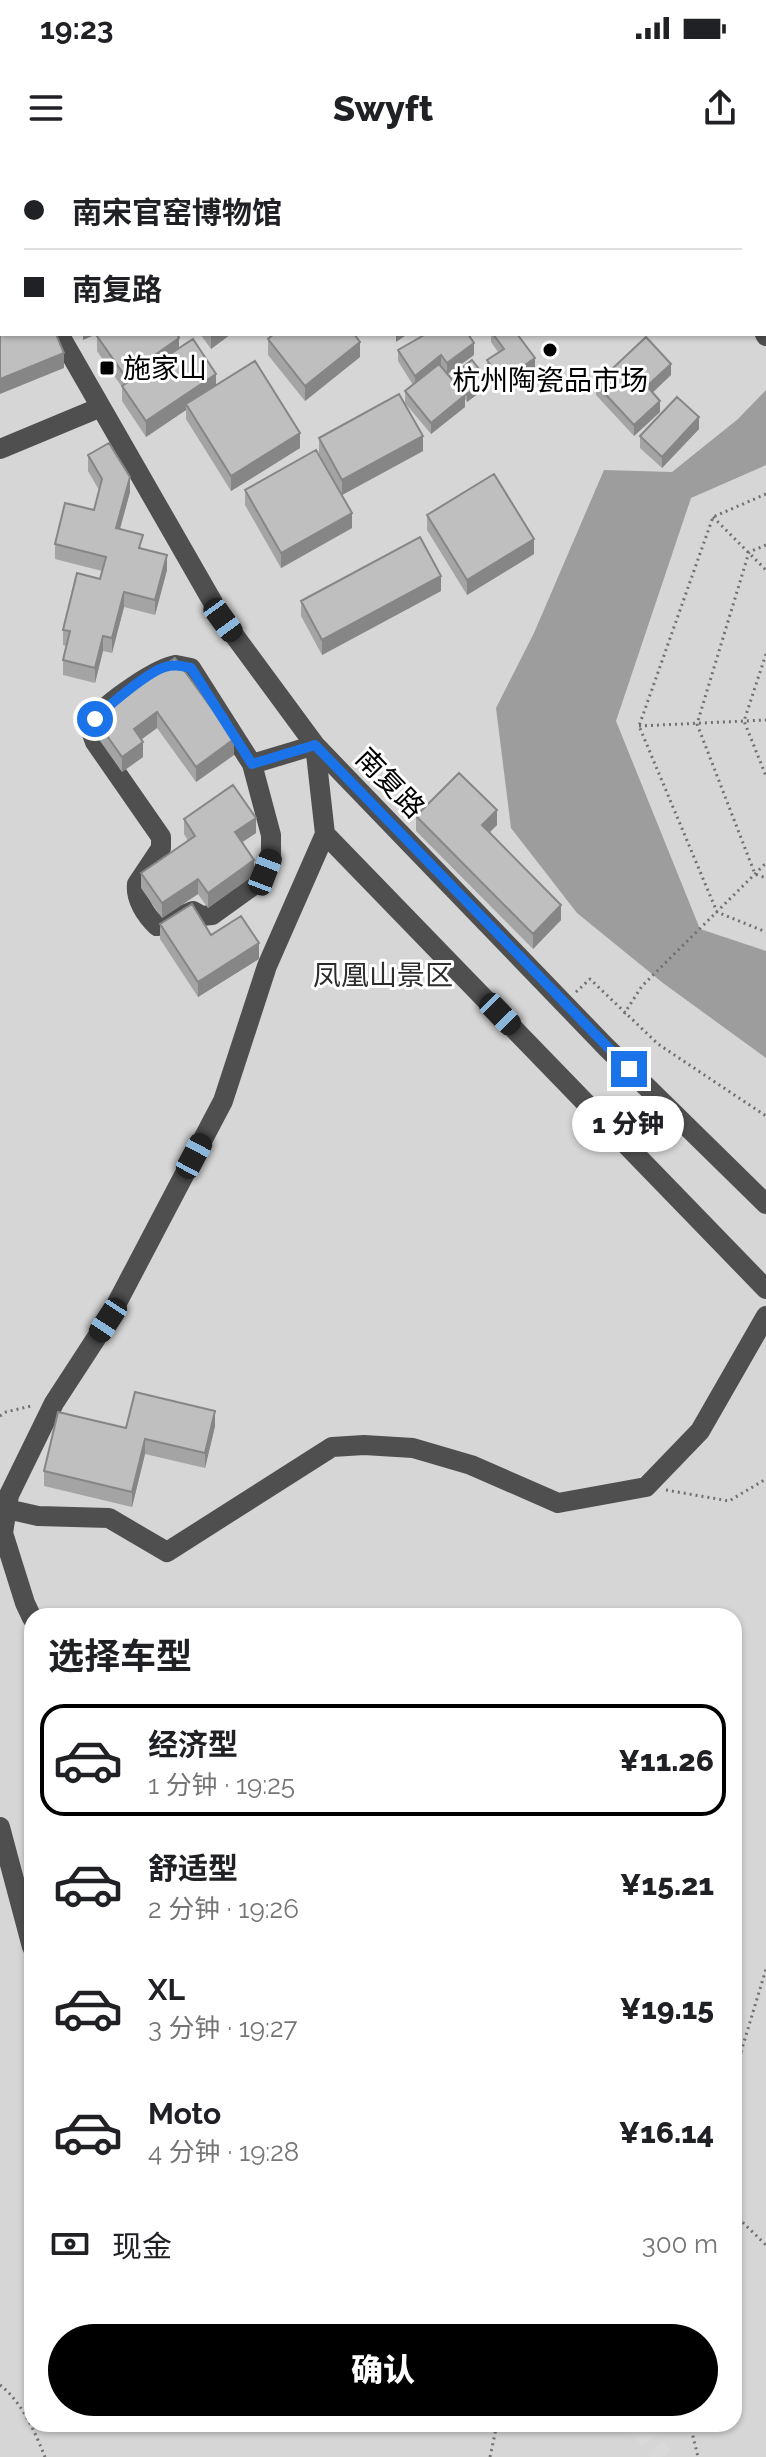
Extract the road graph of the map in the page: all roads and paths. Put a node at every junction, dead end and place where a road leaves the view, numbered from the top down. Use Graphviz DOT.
graph roads {
  1 [pos="60,336"];
  2 [pos="101,407"];
  3 [pos="0,449"];
  4 [pos="766,494"];
  5 [pos="713,517"];
  6 [pos="766,545"];
  7 [pos="749,552"];
  8 [pos="766,570"];
  9 [pos="766,654"];
  10 [pos="766,720"];
  11 [pos="744,721"];
  12 [pos="697,724"];
  13 [pos="639,726"];
  14 [pos="315,745"];
  15 [pos="252,764"];
  16 [pos="766,776"];
  17 [pos="325,834"];
  18 [pos="766,863"];
  19 [pos="755,874"];
  20 [pos="766,878"];
  21 [pos="717,912"];
  22 [pos="766,932"];
  23 [pos="564,1003"];
  24 [pos="624,1014"];
  25 [pos="766,1116"];
  26 [pos="766,1204"];
  27 [pos="766,1289"];
  28 [pos="766,1316"];
  29 [pos="54,1403"];
  30 [pos="0,1416"];
  31 [pos="766,1479"];
  32 [pos="646,1487"];
  33 [pos="7,1509"];
  34 [pos="1,1538"];
  35 [pos="27,1608"];
  36 [pos="0,1827"];
  37 [pos="24,1917"];
  38 [pos="766,1969"];
  39 [pos="742,2048"];
  40 [pos="742,2222"];
  41 [pos="766,2245"];
  42 [pos="0,2385"];
  43 [pos="24,2415"];
  44 [pos="34,2432"];
  45 [pos="495,2432"];
  46 [pos="692,2432"];
  47 [pos="45,2457"];
  48 [pos="490,2457"];
  49 [pos="698,2457"];
  1 -- 2 [label="street, 南复路"];
  2 -- 3 [label="street"];
  2 -- 14 [label="street, 南复路"];
  4 -- 5 [label="path"];
  5 -- 7 [label="path"];
  5 -- 13 [label="path"];
  6 -- 7 [label="path"];
  7 -- 8 [label="path"];
  7 -- 12 [label="path"];
  9 -- 11 [label="path"];
  10 -- 11 [label="path"];
  11 -- 12 [label="path"];
  11 -- 16 [label="path"];
  12 -- 13 [label="path"];
  12 -- 19 [label="path"];
  13 -- 21 [label="path"];
  14 -- 15 [label="street"];
  14 -- 17 [label="street"];
  14 -- 23 [label="street, 南复路"];
  15 -- 15 [label="street"];
  17 -- 27 [label="street"];
  17 -- 29 [label="street"];
  18 -- 19 [label="path"];
  19 -- 20 [label="path"];
  19 -- 21 [label="path"];
  21 -- 22 [label="path"];
  21 -- 24 [label="path"];
  23 -- 24 [label="path"];
  23 -- 26 [label="street, 南复路"];
  24 -- 25 [label="path"];
  28 -- 32 [label="street"];
  29 -- 30 [label="path"];
  29 -- 33 [label="street"];
  31 -- 32 [label="path"];
  32 -- 33 [label="street"];
  33 -- 34 [label="street"];
  34 -- 35 [label="street"];
  36 -- 37 [label="street"];
  38 -- 39 [label="path"];
  40 -- 41 [label="path"];
  42 -- 43 [label="path"];
  44 -- 47 [label="path"];
  45 -- 48 [label="path"];
  46 -- 49 [label="path"];
}
